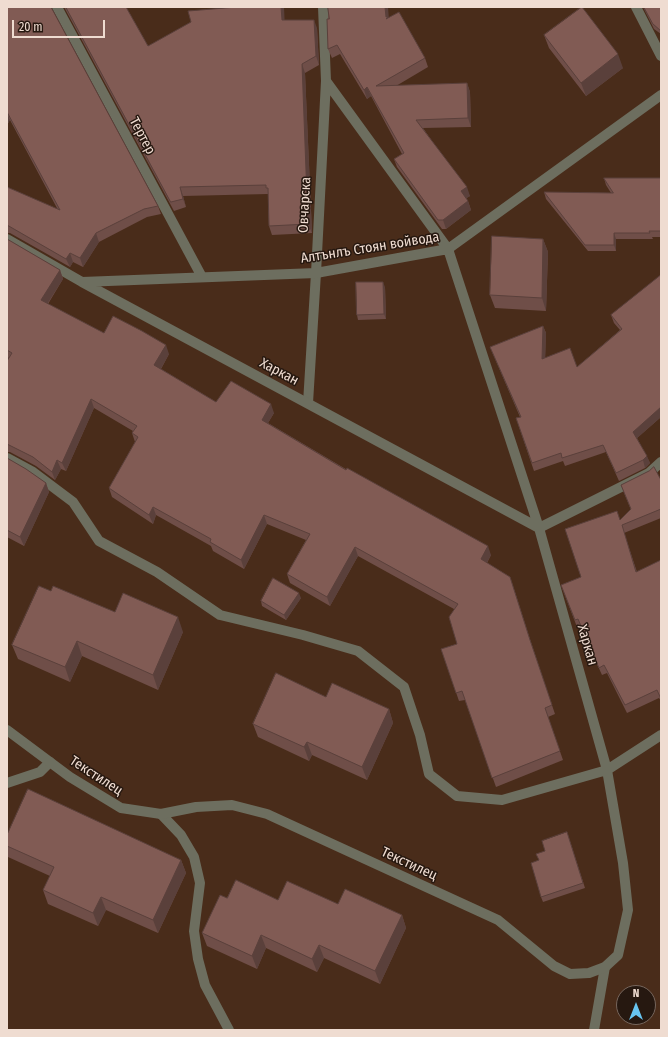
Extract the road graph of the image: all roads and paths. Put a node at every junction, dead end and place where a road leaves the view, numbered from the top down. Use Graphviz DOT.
graph roads {
  1 [pos="57,7"];
  2 [pos="323,7"];
  3 [pos="636,7"];
  4 [pos="661,56"];
  5 [pos="326,81"];
  6 [pos="661,94"];
  7 [pos="7,239"];
  8 [pos="448,249"];
  9 [pos="316,273"];
  10 [pos="202,277"];
  11 [pos="82,282"];
  12 [pos="308,404"];
  13 [pos="7,458"];
  14 [pos="661,462"];
  15 [pos="539,528"];
  16 [pos="7,730"];
  17 [pos="661,735"];
  18 [pos="50,762"];
  19 [pos="607,770"];
  20 [pos="7,783"];
  21 [pos="161,814"];
  22 [pos="605,967"];
  23 [pos="229,1030"];
  24 [pos="594,1030"];
  1 -- 10 [label="street, Тертер"];
  2 -- 5 [label="street, Овчарска"];
  3 -- 4 [label="street"];
  5 -- 8 [label="street, Харкан"];
  5 -- 9 [label="street, Овчарска"];
  6 -- 8 [label="street, Алтънлъ Стоян войвода"];
  7 -- 11 [label="street, Харкан"];
  8 -- 9 [label="street, Алтънлъ Стоян войвода"];
  8 -- 15 [label="street, Харкан"];
  9 -- 10 [label="street, Алтънлъ Стоян войвода"];
  9 -- 12 [label="street, Овчарска"];
  10 -- 11 [label="street, Алтънлъ Стоян войвода"];
  11 -- 12 [label="street, Харкан"];
  12 -- 15 [label="street, Харкан"];
  13 -- 19 [label="street"];
  14 -- 15 [label="street"];
  15 -- 19 [label="street, Харкан"];
  16 -- 18 [label="street, Текстилец"];
  17 -- 19 [label="street"];
  18 -- 20 [label="street"];
  18 -- 21 [label="street, Текстилец"];
  19 -- 22 [label="street, Текстилец"];
  21 -- 22 [label="street, Текстилец"];
  21 -- 23 [label="street"];
  22 -- 24 [label="street"];
}
